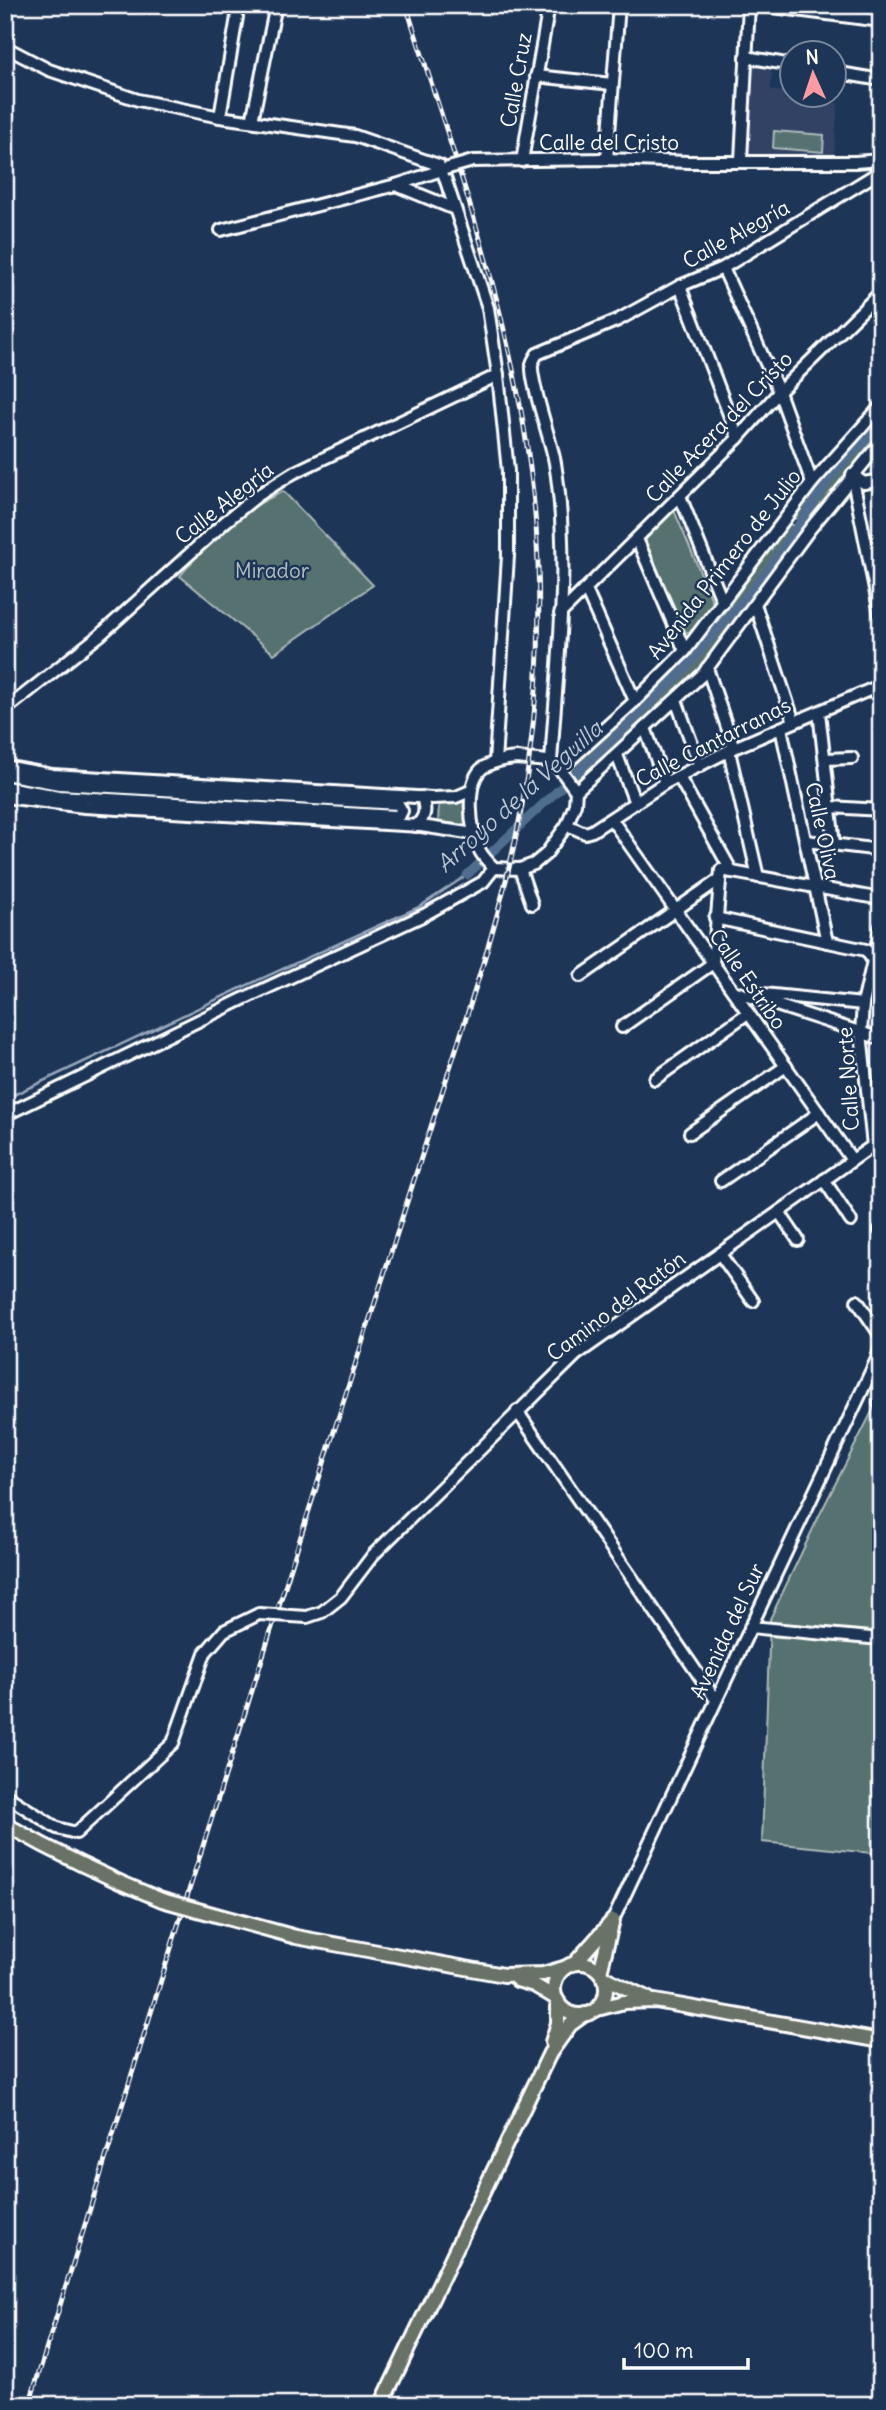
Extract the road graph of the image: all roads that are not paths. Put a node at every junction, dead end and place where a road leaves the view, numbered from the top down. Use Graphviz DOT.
graph roads {
  1 [pos="235,5"];
  2 [pos="276,5"];
  3 [pos="549,5"];
  4 [pos="619,5"];
  5 [pos="749,5"];
  6 [pos="758,5"];
  7 [pos="881,21"];
  8 [pos="5,47"];
  9 [pos="746,57"];
  10 [pos="778,63"];
  11 [pos="848,74"];
  12 [pos="536,76"];
  13 [pos="881,80"];
  14 [pos="612,84"];
  15 [pos="220,117"];
  16 [pos="252,121"];
  17 [pos="607,159"];
  18 [pos="741,160"];
  19 [pos="881,160"];
  20 [pos="522,161"];
  21 [pos="855,162"];
  22 [pos="443,169"];
  23 [pos="881,171"];
  24 [pos="859,183"];
  25 [pos="396,184"];
  26 [pos="455,209"];
  27 [pos="221,230"];
  28 [pos="723,268"];
  29 [pos="680,286"];
  30 [pos="881,292"];
  31 [pos="498,375"];
  32 [pos="779,392"];
  33 [pos="881,407"];
  34 [pos="738,438"];
  35 [pos="881,442"];
  36 [pos="852,475"];
  37 [pos="881,480"];
  38 [pos="812,483"];
  39 [pos="680,496"];
  40 [pos="637,539"];
  41 [pos="586,590"];
  42 [pos="723,603"];
  43 [pos="755,604"];
  44 [pos="561,614"];
  45 [pos="881,619"];
  46 [pos="685,651"];
  47 [pos="707,668"];
  48 [pos="881,685"];
  49 [pos="676,700"];
  50 [pos="635,701"];
  51 [pos="5,709"];
  52 [pos="819,712"];
  53 [pos="794,722"];
  54 [pos="645,728"];
  55 [pos="781,728"];
  56 [pos="498,732"];
  57 [pos="732,749"];
  58 [pos="617,755"];
  59 [pos="516,758"];
  60 [pos="852,758"];
  61 [pos="825,759"];
  62 [pos="495,762"];
  63 [pos="5,766"];
  64 [pos="556,766"];
  65 [pos="700,766"];
  66 [pos="5,774"];
  67 [pos="679,777"];
  68 [pos="665,783"];
  69 [pos="5,787"];
  70 [pos="470,791"];
  71 [pos="576,791"];
  72 [pos="5,797"];
  73 [pos="422,797"];
  74 [pos="635,803"];
  75 [pos="830,807"];
  76 [pos="881,810"];
  77 [pos="612,820"];
  78 [pos="567,825"];
  79 [pos="416,826"];
  80 [pos="474,834"];
  81 [pos="806,841"];
  82 [pos="834,844"];
  83 [pos="881,850"];
  84 [pos="494,868"];
  85 [pos="520,869"];
  86 [pos="732,872"];
  87 [pos="758,877"];
  88 [pos="720,879"];
  89 [pos="816,888"];
  90 [pos="881,899"];
  91 [pos="532,904"];
  92 [pos="677,911"];
  93 [pos="715,918"];
  94 [pos="881,926"];
  95 [pos="827,942"];
  96 [pos="876,960"];
  97 [pos="713,963"];
  98 [pos="581,976"];
  99 [pos="733,991"];
  100 [pos="863,1004"];
  101 [pos="748,1013"];
  102 [pos="622,1027"];
  103 [pos="861,1033"];
  104 [pos="881,1039"];
  105 [pos="786,1066"];
  106 [pos="655,1079"];
  107 [pos="819,1113"];
  108 [pos="5,1115"];
  109 [pos="690,1133"];
  110 [pos="878,1143"];
  111 [pos="852,1160"];
  112 [pos="824,1180"];
  113 [pos="721,1181"];
  114 [pos="779,1212"];
  115 [pos="851,1221"];
  116 [pos="798,1240"];
  117 [pos="720,1254"];
  118 [pos="753,1301"];
  119 [pos="857,1301"];
  120 [pos="881,1336"];
  121 [pos="881,1344"];
  122 [pos="879,1357"];
  123 [pos="517,1411"];
  124 [pos="750,1627"];
  125 [pos="881,1639"];
  126 [pos="716,1700"];
  127 [pos="5,1795"];
  128 [pos="5,1824"];
  129 [pos="612,1920"];
  130 [pos="570,1966"];
  131 [pos="602,1974"];
  132 [pos="504,1975"];
  133 [pos="557,1999"];
  134 [pos="655,2001"];
  135 [pos="591,2011"];
  136 [pos="881,2041"];
  137 [pos="550,2053"];
  138 [pos="380,2405"];
  1 -- 15 [label="street"];
  2 -- 16 [label="street"];
  3 -- 12 [label="street, Calle Cruz"];
  4 -- 14 [label="street"];
  5 -- 9 [label="street"];
  6 -- 7 [label="street"];
  8 -- 15 [label="street"];
  9 -- 10 [label="street"];
  9 -- 18 [label="street"];
  11 -- 13 [label="street"];
  12 -- 14 [label="street"];
  12 -- 20 [label="street, Calle Cruz"];
  14 -- 17 [label="street"];
  15 -- 16 [label="street"];
  16 -- 22 [label="street"];
  17 -- 18 [label="street, Calle del Cristo"];
  17 -- 20 [label="street, Calle del Cristo"];
  18 -- 21 [label="street, Calle del Cristo"];
  19 -- 21 [label="street, Calle del Cristo"];
  20 -- 22 [label="street, Calle del Cristo, bridge"];
  21 -- 24 [label="street"];
  22 -- 25 [label="street, Calle del Cristo"];
  22 -- 26 [label="street"];
  23 -- 24 [label="street, Calle Alegría"];
  24 -- 28 [label="street, Calle Alegría"];
  25 -- 26 [label="street"];
  25 -- 27 [label="street, Calle del Cristo"];
  26 -- 31 [label="street"];
  28 -- 29 [label="street, Calle Alegría"];
  28 -- 32 [label="street"];
  29 -- 34 [label="street"];
  29 -- 44 [label="street, Calle Alegría"];
  30 -- 32 [label="street, Calle Acera del Cristo"];
  31 -- 51 [label="street, Calle Alegría"];
  31 -- 56 [label="street"];
  32 -- 34 [label="street, Calle Acera del Cristo"];
  32 -- 38 [label="street"];
  33 -- 38 [label="street, Avenida Primero de Julio"];
  34 -- 39 [label="street, Calle Acera del Cristo"];
  35 -- 36 [label="street"];
  36 -- 37 [label="street"];
  36 -- 43 [label="street"];
  36 -- 45 [label="street"];
  38 -- 42 [label="street, Avenida Primero de Julio"];
  39 -- 40 [label="street, Calle Acera del Cristo"];
  39 -- 42 [label="street"];
  40 -- 41 [label="street, Calle Acera del Cristo"];
  40 -- 46 [label="street"];
  41 -- 44 [label="street, Calle Acera del Cristo"];
  41 -- 50 [label="street"];
  42 -- 46 [label="street, Avenida Primero de Julio"];
  43 -- 47 [label="street"];
  43 -- 53 [label="street"];
  44 -- 64 [label="street"];
  46 -- 50 [label="street, Avenida Primero de Julio"];
  47 -- 49 [label="street"];
  47 -- 57 [label="street"];
  48 -- 52 [label="street, Calle Cantarranas"];
  49 -- 54 [label="street"];
  49 -- 65 [label="street"];
  50 -- 64 [label="street, Avenida Primero de Julio"];
  52 -- 53 [label="street, Calle Cantarranas"];
  52 -- 61 [label="street"];
  53 -- 55 [label="street, Calle Cantarranas"];
  54 -- 58 [label="street"];
  54 -- 68 [label="street"];
  55 -- 57 [label="street, Calle Cantarranas"];
  55 -- 81 [label="street, Calle Oliva"];
  56 -- 59 [label="street"];
  56 -- 62 [label="street"];
  57 -- 65 [label="street, Calle Cantarranas"];
  57 -- 87 [label="street"];
  58 -- 71 [label="street"];
  58 -- 74 [label="street"];
  59 -- 62 [label="street"];
  59 -- 64 [label="street"];
  60 -- 61 [label="street"];
  61 -- 75 [label="street"];
  62 -- 70 [label="street"];
  63 -- 73 [label="street"];
  64 -- 71 [label="street"];
  65 -- 67 [label="street, Calle Cantarranas"];
  66 -- 69 [label="street"];
  67 -- 68 [label="street, Calle Cantarranas"];
  67 -- 86 [label="street"];
  68 -- 74 [label="street, Calle Cantarranas"];
  70 -- 73 [label="street"];
  70 -- 80 [label="street"];
  71 -- 78 [label="street"];
  72 -- 79 [label="street"];
  73 -- 79 [label="street"];
  74 -- 77 [label="street, Calle Cantarranas"];
  75 -- 76 [label="street"];
  75 -- 82 [label="street"];
  77 -- 78 [label="street, Calle Cantarranas"];
  77 -- 92 [label="street, Calle Estribo"];
  78 -- 85 [label="street"];
  79 -- 80 [label="street"];
  80 -- 84 [label="street"];
  81 -- 82 [label="street"];
  81 -- 89 [label="street, Calle Oliva"];
  82 -- 83 [label="street"];
  84 -- 85 [label="street"];
  84 -- 108 [label="street"];
  85 -- 91 [label="street"];
  86 -- 87 [label="street"];
  86 -- 88 [label="street"];
  87 -- 89 [label="street"];
  88 -- 92 [label="street"];
  88 -- 93 [label="street"];
  89 -- 90 [label="street"];
  89 -- 95 [label="street, Calle Oliva"];
  92 -- 97 [label="street, Calle Estribo"];
  92 -- 98 [label="street"];
  93 -- 95 [label="street"];
  93 -- 97 [label="street"];
  94 -- 96 [label="street, Calle Norte"];
  95 -- 96 [label="street"];
  96 -- 100 [label="street, Calle Norte"];
  97 -- 99 [label="street, Calle Estribo"];
  97 -- 102 [label="street"];
  99 -- 100 [label="street"];
  99 -- 101 [label="street, Calle Estribo"];
  99 -- 103 [label="street"];
  100 -- 103 [label="street, Calle Norte"];
  101 -- 105 [label="street, Calle Estribo"];
  101 -- 106 [label="street"];
  103 -- 104 [label="street"];
  103 -- 110 [label="street, Calle Norte"];
  105 -- 107 [label="street, Calle Estribo"];
  105 -- 109 [label="street"];
  107 -- 111 [label="street, Calle Estribo"];
  107 -- 113 [label="street"];
  110 -- 111 [label="street, Camino del Ratón"];
  111 -- 112 [label="street, Camino del Ratón"];
  112 -- 114 [label="street, Camino del Ratón"];
  112 -- 115 [label="street"];
  114 -- 116 [label="street"];
  114 -- 117 [label="street, Camino del Ratón"];
  117 -- 118 [label="street"];
  117 -- 123 [label="street, Camino del Ratón"];
  119 -- 120 [label="street"];
  121 -- 122 [label="street, Avenida del Sur"];
  122 -- 124 [label="street, Avenida del Sur"];
  123 -- 126 [label="street"];
  123 -- 127 [label="street, Camino del Ratón, bridge"];
  124 -- 125 [label="street"];
  124 -- 126 [label="street, Avenida del Sur"];
  126 -- 129 [label="street, Avenida del Sur"];
  128 -- 132 [label="main road, bridge"];
  129 -- 130 [label="main road, Avenida del Sur"];
  129 -- 131 [label="main road, Avenida del Sur"];
  130 -- 131 [label="main road"];
  130 -- 132 [label="main road"];
  130 -- 133 [label="main road"];
  131 -- 134 [label="main road"];
  131 -- 135 [label="main road"];
  132 -- 133 [label="main road"];
  133 -- 135 [label="main road"];
  133 -- 137 [label="main road"];
  134 -- 135 [label="main road"];
  134 -- 136 [label="main road"];
  135 -- 137 [label="main road"];
  137 -- 138 [label="main road"];
}
